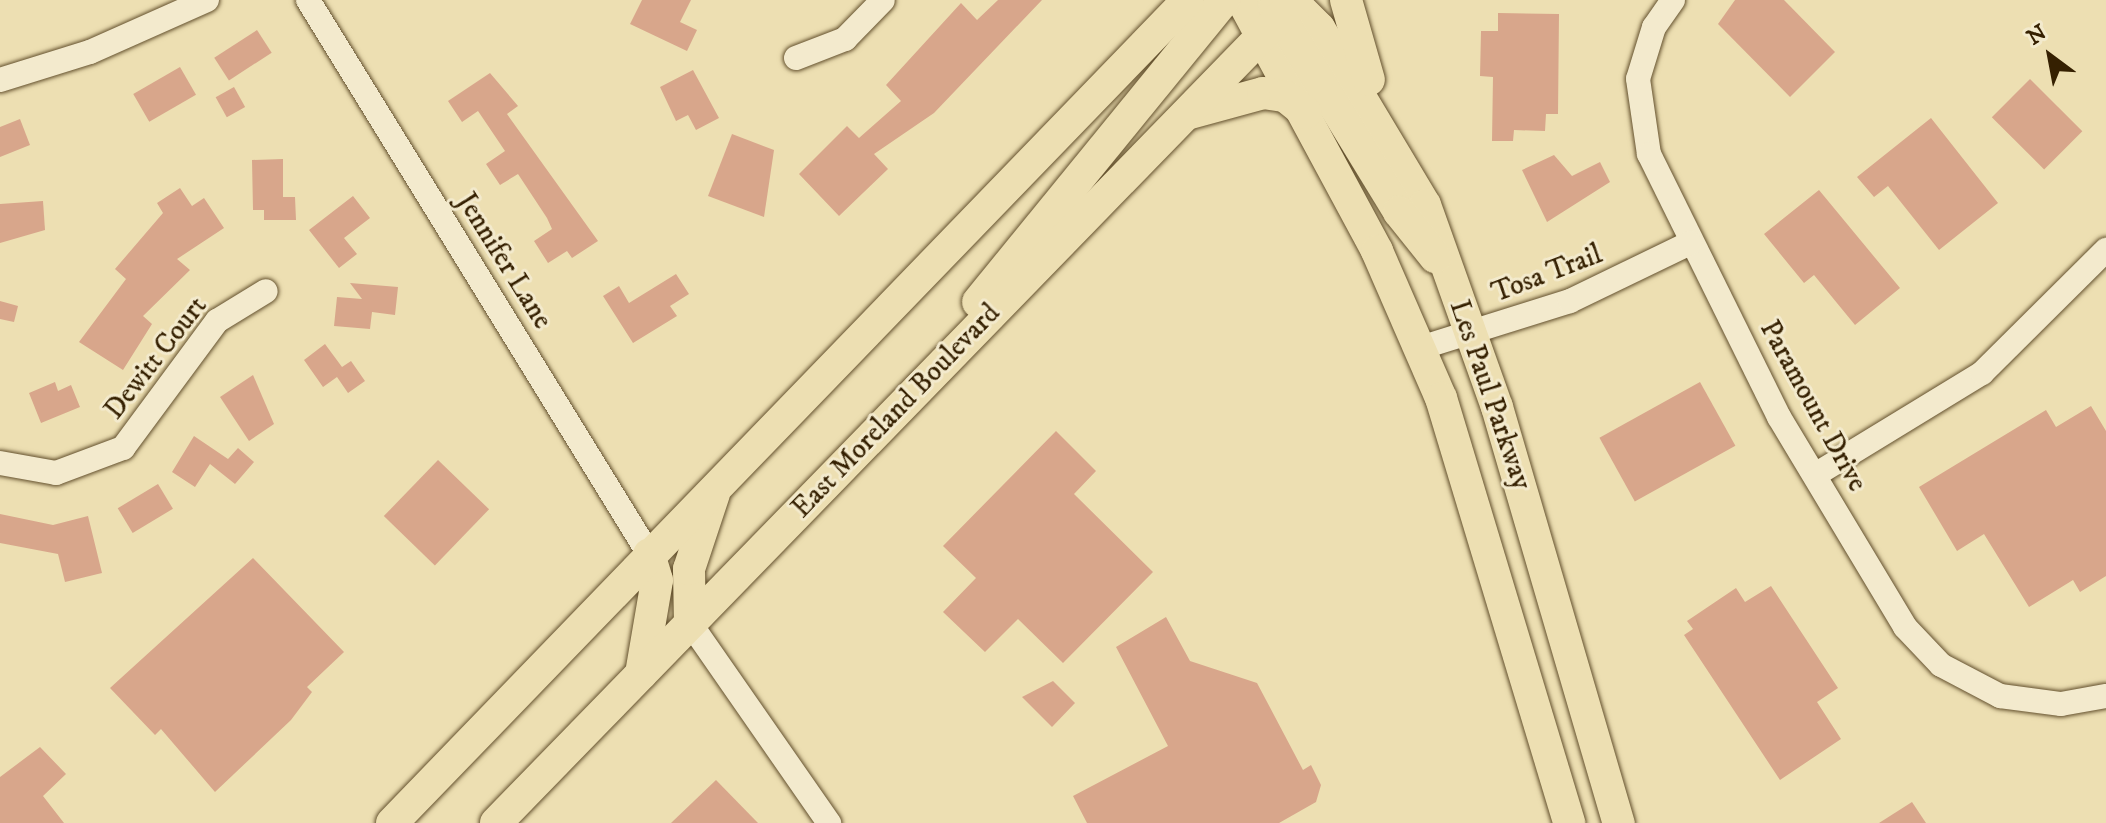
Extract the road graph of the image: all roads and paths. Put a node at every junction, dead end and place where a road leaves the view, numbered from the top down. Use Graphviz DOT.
graph roads {
  1 [pos="207,0"];
  2 [pos="308,0"];
  3 [pos="883,0"];
  4 [pos="1188,0"];
  5 [pos="1224,0"];
  6 [pos="1242,0"];
  7 [pos="1346,0"];
  8 [pos="1673,0"];
  9 [pos="1280,8"];
  10 [pos="796,58"];
  11 [pos="0,80"];
  12 [pos="1306,113"];
  13 [pos="1186,114"];
  14 [pos="1397,149"];
  15 [pos="1690,243"];
  16 [pos="2106,250"];
  17 [pos="1449,275"];
  18 [pos="266,291"];
  19 [pos="1472,335"];
  20 [pos="1420,348"];
  21 [pos="930,375"];
  22 [pos="0,463"];
  23 [pos="1815,475"];
  24 [pos="718,484"];
  25 [pos="649,554"];
  26 [pos="1504,594"];
  27 [pos="690,623"];
  28 [pos="641,674"];
  29 [pos="2106,696"];
  30 [pos="392,823"];
  31 [pos="496,823"];
  32 [pos="829,823"];
  33 [pos="1569,823"];
  34 [pos="1619,823"];
  1 -- 11 [label="street"];
  2 -- 25 [label="street, Jennifer Lane"];
  3 -- 10 [label="street"];
  4 -- 24 [label="main road"];
  5 -- 21 [label="main road"];
  6 -- 9 [label="main road, Les Paul Parkway"];
  7 -- 14 [label="main road"];
  8 -- 15 [label="street, Paramount Drive"];
  9 -- 12 [label="main road, Les Paul Parkway"];
  9 -- 13 [label="main road, East Moreland Boulevard"];
  9 -- 14 [label="main road, Les Paul Parkway"];
  9 -- 17 [label="main road"];
  12 -- 13 [label="main road"];
  12 -- 20 [label="main road, Les Paul Parkway"];
  13 -- 21 [label="main road, East Moreland Boulevard"];
  14 -- 17 [label="main road, Les Paul Parkway"];
  15 -- 19 [label="street, Tosa Trail"];
  15 -- 23 [label="street, Paramount Drive"];
  16 -- 23 [label="street"];
  17 -- 19 [label="main road, Les Paul Parkway"];
  18 -- 22 [label="street, Dewitt Court"];
  19 -- 20 [label="street, Tosa Trail"];
  19 -- 34 [label="main road, Les Paul Parkway"];
  20 -- 26 [label="main road, Les Paul Parkway"];
  21 -- 27 [label="main road, East Moreland Boulevard"];
  23 -- 29 [label="street, Paramount Drive"];
  24 -- 25 [label="main road"];
  24 -- 27 [label="main road"];
  25 -- 28 [label="main road"];
  25 -- 30 [label="main road"];
  26 -- 33 [label="main road, Les Paul Parkway"];
  26 -- 34 [label="main road"];
  27 -- 28 [label="main road, East Moreland Boulevard"];
  27 -- 32 [label="street"];
  28 -- 31 [label="main road, East Moreland Boulevard"];
}
